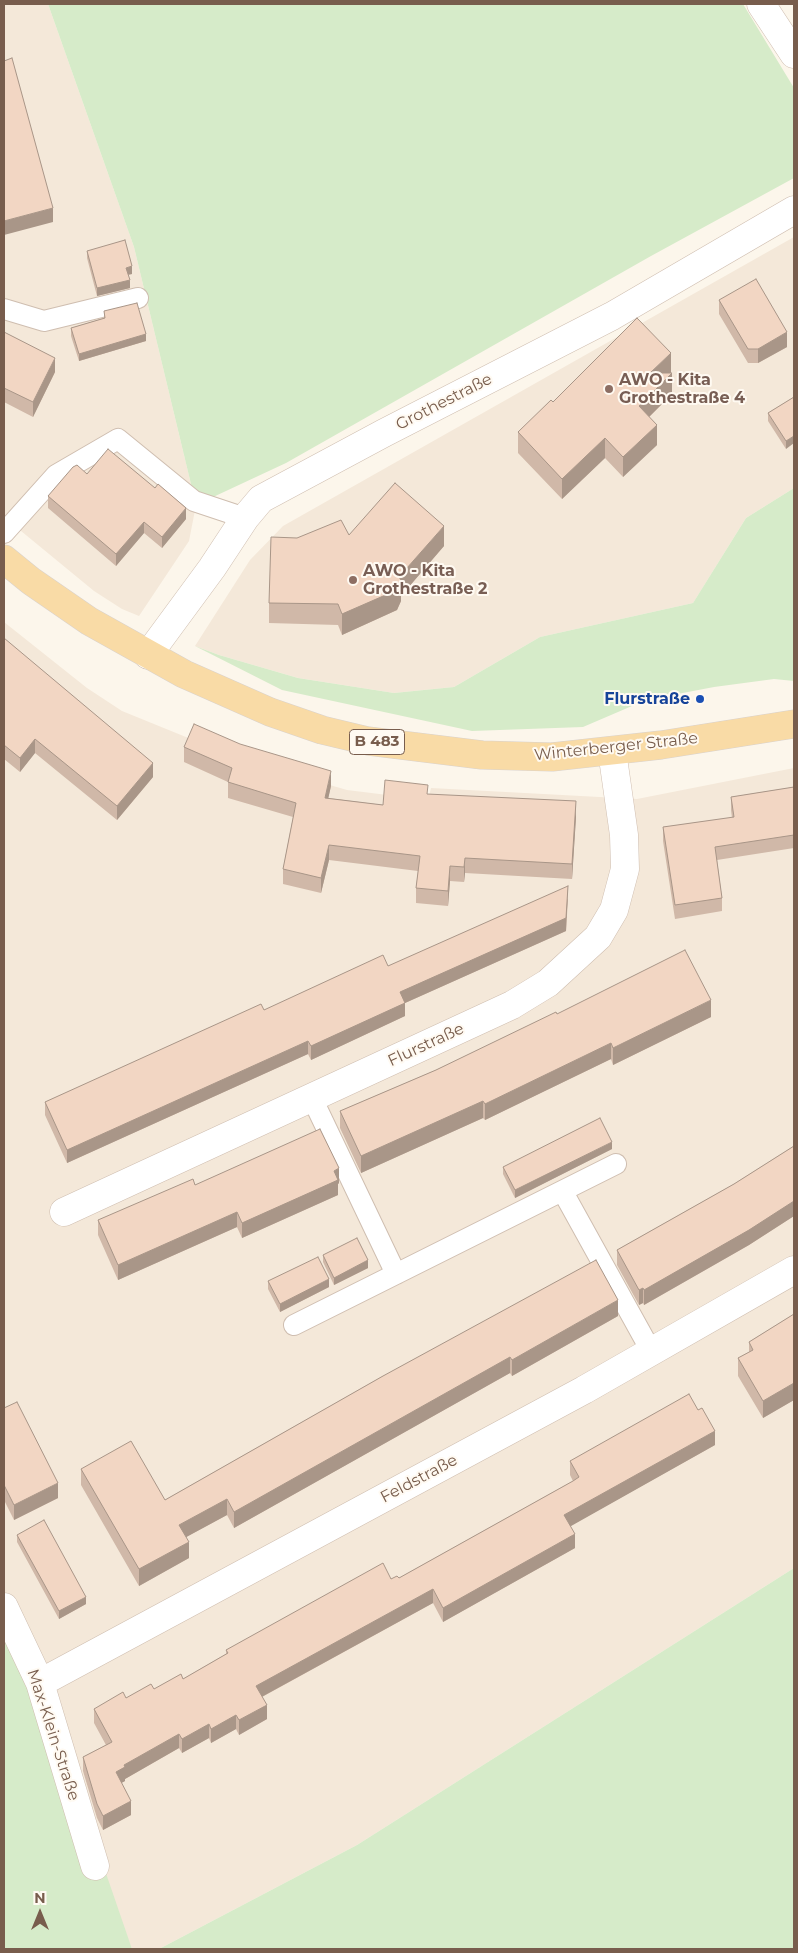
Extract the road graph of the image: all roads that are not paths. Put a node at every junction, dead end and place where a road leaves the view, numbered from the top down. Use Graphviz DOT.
graph roads {
  1 [pos="761,4"];
  2 [pos="794,54"];
  3 [pos="794,210"];
  4 [pos="138,298"];
  5 [pos="4,309"];
  6 [pos="245,518"];
  7 [pos="4,533"];
  8 [pos="4,559"];
  9 [pos="148,656"];
  10 [pos="794,724"];
  11 [pos="612,751"];
  12 [pos="312,1098"];
  13 [pos="616,1164"];
  14 [pos="563,1192"];
  15 [pos="64,1212"];
  16 [pos="794,1270"];
  17 [pos="396,1274"];
  18 [pos="294,1325"];
  19 [pos="651,1351"];
  20 [pos="4,1607"];
  21 [pos="40,1683"];
  22 [pos="95,1866"];
  1 -- 2 [label="street"];
  3 -- 6 [label="street, Grothestraße"];
  4 -- 5 [label="lane"];
  6 -- 7 [label="lane"];
  6 -- 9 [label="street, Grothestraße"];
  8 -- 9 [label="main road, Winterberger Straße / B 483"];
  9 -- 11 [label="main road, Winterberger Straße / B 483"];
  10 -- 11 [label="main road, Winterberger Straße / B 483"];
  11 -- 12 [label="street, Flurstraße"];
  12 -- 15 [label="street, Flurstraße"];
  12 -- 17 [label="lane"];
  13 -- 14 [label="lane"];
  14 -- 17 [label="lane"];
  14 -- 19 [label="lane"];
  16 -- 19 [label="street, Feldstraße"];
  17 -- 18 [label="lane"];
  19 -- 21 [label="street, Feldstraße"];
  20 -- 21 [label="street, Max-Klein-Straße"];
  21 -- 22 [label="street, Max-Klein-Straße"];
}
